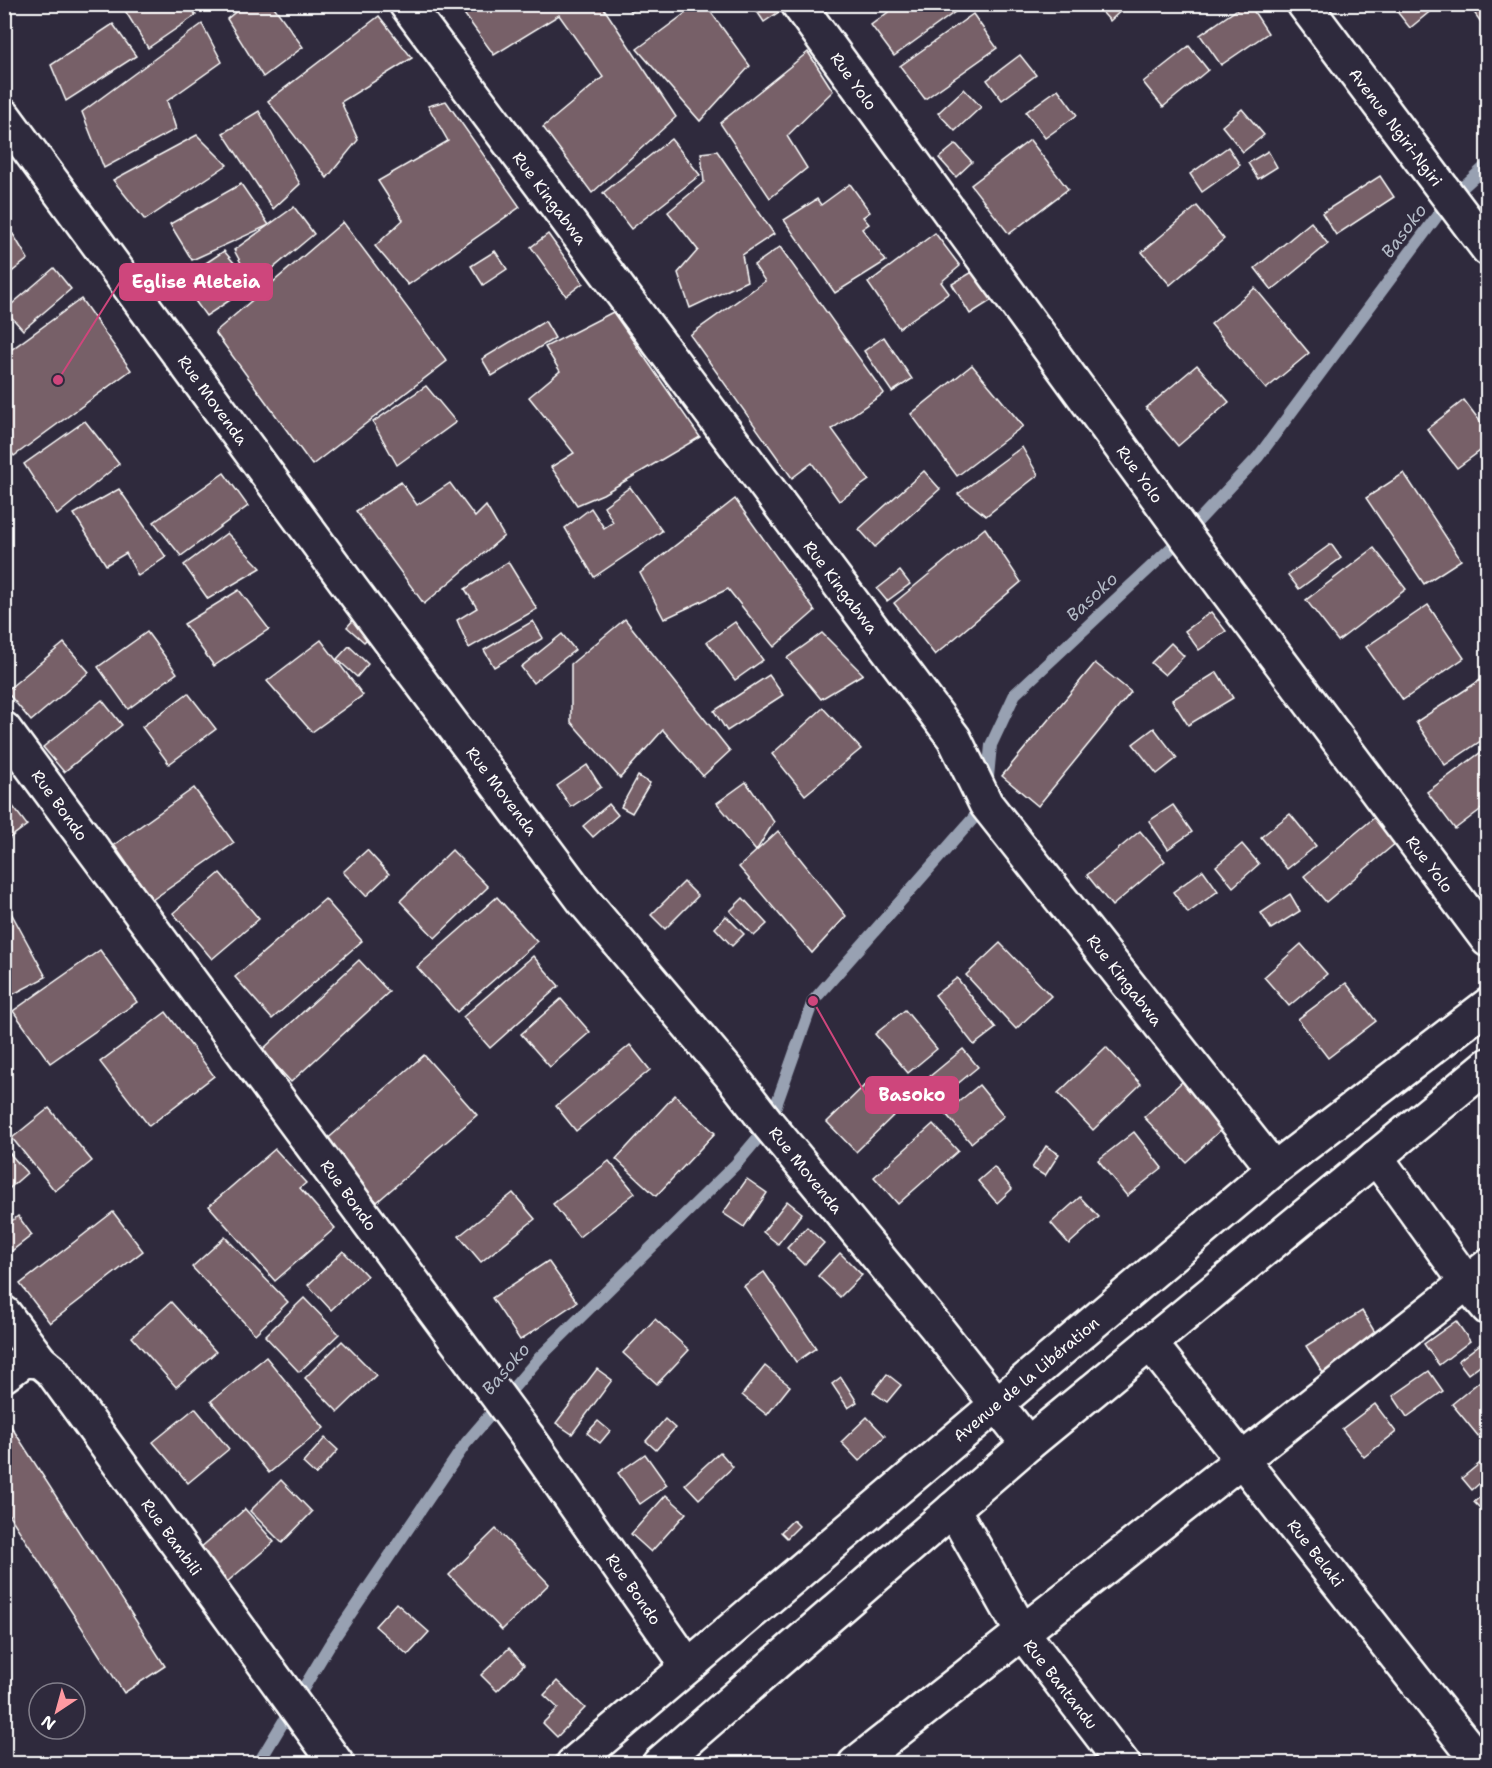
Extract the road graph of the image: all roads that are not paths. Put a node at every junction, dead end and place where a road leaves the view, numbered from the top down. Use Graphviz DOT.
graph roads {
  1 [pos="406,4"];
  2 [pos="798,4"];
  3 [pos="1304,4"];
  4 [pos="4,116"];
  5 [pos="1488,249"];
  6 [pos="4,729"];
  7 [pos="1488,940"];
  8 [pos="1488,1005"];
  9 [pos="1488,1065"];
  10 [pos="1376,1157"];
  11 [pos="1274,1169"];
  12 [pos="1477,1274"];
  13 [pos="1488,1308"];
  14 [pos="4,1313"];
  15 [pos="1150,1343"];
  16 [pos="40,1361"];
  17 [pos="4,1375"];
  18 [pos="997,1404"];
  19 [pos="1028,1444"];
  20 [pos="1242,1458"];
  21 [pos="953,1509"];
  22 [pos="1022,1632"];
  23 [pos="688,1666"];
  24 [pos="337,1764"];
  25 [pos="573,1764"];
  26 [pos="658,1764"];
  27 [pos="855,1764"];
  28 [pos="1123,1764"];
  29 [pos="1481,1764"];
  1 -- 11 [label="main road, Rue Kingabwa"];
  2 -- 7 [label="main road, Rue Yolo"];
  3 -- 5 [label="main road, Avenue Ngiri-Ngiri"];
  4 -- 18 [label="main road, Rue Movenda"];
  6 -- 23 [label="main road, Rue Bondo"];
  8 -- 11 [label="main road, Avenue de la Libération"];
  9 -- 10 [label="main road"];
  10 -- 12 [label="main road"];
  10 -- 15 [label="main road"];
  11 -- 18 [label="main road, Avenue de la Libération"];
  12 -- 13 [label="main road"];
  12 -- 20 [label="main road"];
  14 -- 16 [label="main road, Rue Bambili"];
  15 -- 19 [label="main road"];
  15 -- 20 [label="main road, Rue Belaki"];
  16 -- 17 [label="main road"];
  16 -- 24 [label="main road, Rue Bambili"];
  18 -- 19 [label="main road, Rue Movenda"];
  18 -- 23 [label="main road, Avenue de la Libération"];
  19 -- 21 [label="main road"];
  20 -- 22 [label="main road"];
  20 -- 29 [label="main road, Rue Belaki"];
  21 -- 22 [label="main road, Rue Bantandu"];
  21 -- 26 [label="main road"];
  22 -- 27 [label="main road"];
  22 -- 28 [label="main road, Rue Bantandu"];
  23 -- 25 [label="main road, Avenue de la Libération"];
}
